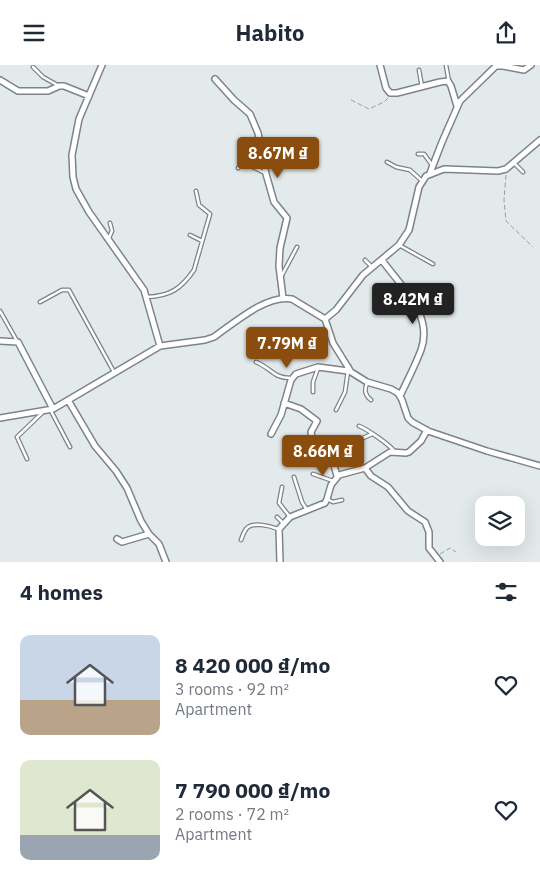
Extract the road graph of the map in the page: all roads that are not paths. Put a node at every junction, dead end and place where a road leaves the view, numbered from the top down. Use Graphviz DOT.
graph roads {
  1 [pos="102,65"];
  2 [pos="380,65"];
  3 [pos="446,65"];
  4 [pos="531,65"];
  5 [pos="495,66"];
  6 [pos="33,67"];
  7 [pos="419,70"];
  8 [pos="215,79"];
  9 [pos="0,80"];
  10 [pos="450,83"];
  11 [pos="59,86"];
  12 [pos="422,87"];
  13 [pos="89,96"];
  14 [pos="457,107"];
  15 [pos="540,140"];
  16 [pos="418,154"];
  17 [pos="387,162"];
  18 [pos="514,163"];
  19 [pos="433,166"];
  20 [pos="238,168"];
  21 [pos="523,172"];
  22 [pos="430,173"];
  23 [pos="266,174"];
  24 [pos="421,181"];
  25 [pos="196,191"];
  26 [pos="110,223"];
  27 [pos="190,235"];
  28 [pos="108,239"];
  29 [pos="202,241"];
  30 [pos="399,245"];
  31 [pos="297,247"];
  32 [pos="365,259"];
  33 [pos="382,260"];
  34 [pos="433,264"];
  35 [pos="372,267"];
  36 [pos="281,279"];
  37 [pos="146,297"];
  38 [pos="283,298"];
  39 [pos="40,302"];
  40 [pos="0,311"];
  41 [pos="325,319"];
  42 [pos="0,341"];
  43 [pos="18,342"];
  44 [pos="160,346"];
  45 [pos="256,362"];
  46 [pos="318,367"];
  47 [pos="348,369"];
  48 [pos="114,372"];
  49 [pos="292,378"];
  50 [pos="367,382"];
  51 [pos="313,392"];
  52 [pos="400,396"];
  53 [pos="68,400"];
  54 [pos="371,400"];
  55 [pos="284,403"];
  56 [pos="51,409"];
  57 [pos="336,410"];
  58 [pos="43,411"];
  59 [pos="0,418"];
  60 [pos="359,426"];
  61 [pos="427,430"];
  62 [pos="271,433"];
  63 [pos="372,434"];
  64 [pos="364,438"];
  65 [pos="70,447"];
  66 [pos="394,451"];
  67 [pos="27,459"];
  68 [pos="540,466"];
  69 [pos="365,468"];
  70 [pos="313,474"];
  71 [pos="337,476"];
  72 [pos="294,477"];
  73 [pos="333,481"];
  74 [pos="282,487"];
  75 [pos="327,499"];
  76 [pos="342,500"];
  77 [pos="307,510"];
  78 [pos="277,517"];
  79 [pos="290,517"];
  80 [pos="284,524"];
  81 [pos="279,529"];
  82 [pos="149,534"];
  83 [pos="117,539"];
  84 [pos="241,540"];
  85 [pos="166,562"];
  86 [pos="280,562"];
  87 [pos="440,562"];
  1 -- 13 [label="street"];
  2 -- 12 [label="street"];
  3 -- 10 [label="lane"];
  4 -- 5 [label="street"];
  5 -- 14 [label="street"];
  6 -- 11 [label="lane"];
  7 -- 12 [label="lane"];
  8 -- 23 [label="street"];
  9 -- 11 [label="street"];
  10 -- 12 [label="street"];
  10 -- 14 [label="street"];
  11 -- 13 [label="street"];
  13 -- 28 [label="street"];
  14 -- 19 [label="street"];
  15 -- 18 [label="street"];
  16 -- 19 [label="lane"];
  17 -- 24 [label="lane"];
  18 -- 21 [label="lane"];
  18 -- 22 [label="street"];
  19 -- 22 [label="street"];
  20 -- 23 [label="lane"];
  22 -- 24 [label="street"];
  23 -- 36 [label="street"];
  24 -- 30 [label="street"];
  25 -- 29 [label="lane"];
  26 -- 28 [label="lane"];
  27 -- 29 [label="lane"];
  28 -- 37 [label="street"];
  29 -- 37 [label="lane"];
  30 -- 33 [label="street"];
  30 -- 34 [label="lane"];
  31 -- 36 [label="lane"];
  32 -- 35 [label="lane"];
  33 -- 35 [label="street"];
  33 -- 52 [label="street"];
  35 -- 41 [label="street"];
  36 -- 38 [label="street"];
  37 -- 44 [label="street"];
  38 -- 41 [label="street"];
  38 -- 44 [label="street"];
  39 -- 48 [label="lane"];
  40 -- 43 [label="lane"];
  41 -- 47 [label="street"];
  42 -- 43 [label="street"];
  43 -- 56 [label="street"];
  44 -- 48 [label="street"];
  45 -- 49 [label="lane"];
  46 -- 47 [label="street"];
  46 -- 49 [label="street"];
  46 -- 51 [label="lane"];
  47 -- 50 [label="street"];
  47 -- 57 [label="lane"];
  48 -- 53 [label="street"];
  49 -- 55 [label="street"];
  50 -- 52 [label="street"];
  50 -- 54 [label="lane"];
  52 -- 61 [label="street"];
  53 -- 56 [label="street"];
  53 -- 82 [label="street"];
  55 -- 62 [label="street"];
  55 -- 71 [label="street"];
  56 -- 58 [label="street"];
  56 -- 65 [label="lane"];
  58 -- 59 [label="street"];
  58 -- 67 [label="lane"];
  60 -- 63 [label="lane"];
  61 -- 66 [label="street"];
  61 -- 68 [label="street"];
  63 -- 64 [label="lane"];
  63 -- 66 [label="lane"];
  66 -- 69 [label="street"];
  69 -- 71 [label="street"];
  69 -- 87 [label="street"];
  70 -- 73 [label="lane"];
  71 -- 73 [label="street"];
  72 -- 77 [label="lane"];
  73 -- 75 [label="street"];
  74 -- 79 [label="lane"];
  75 -- 76 [label="lane"];
  75 -- 77 [label="street"];
  77 -- 79 [label="street"];
  78 -- 80 [label="lane"];
  79 -- 80 [label="street"];
  80 -- 81 [label="street"];
  81 -- 84 [label="lane"];
  81 -- 86 [label="street"];
  82 -- 83 [label="street"];
  82 -- 85 [label="street"];
}
